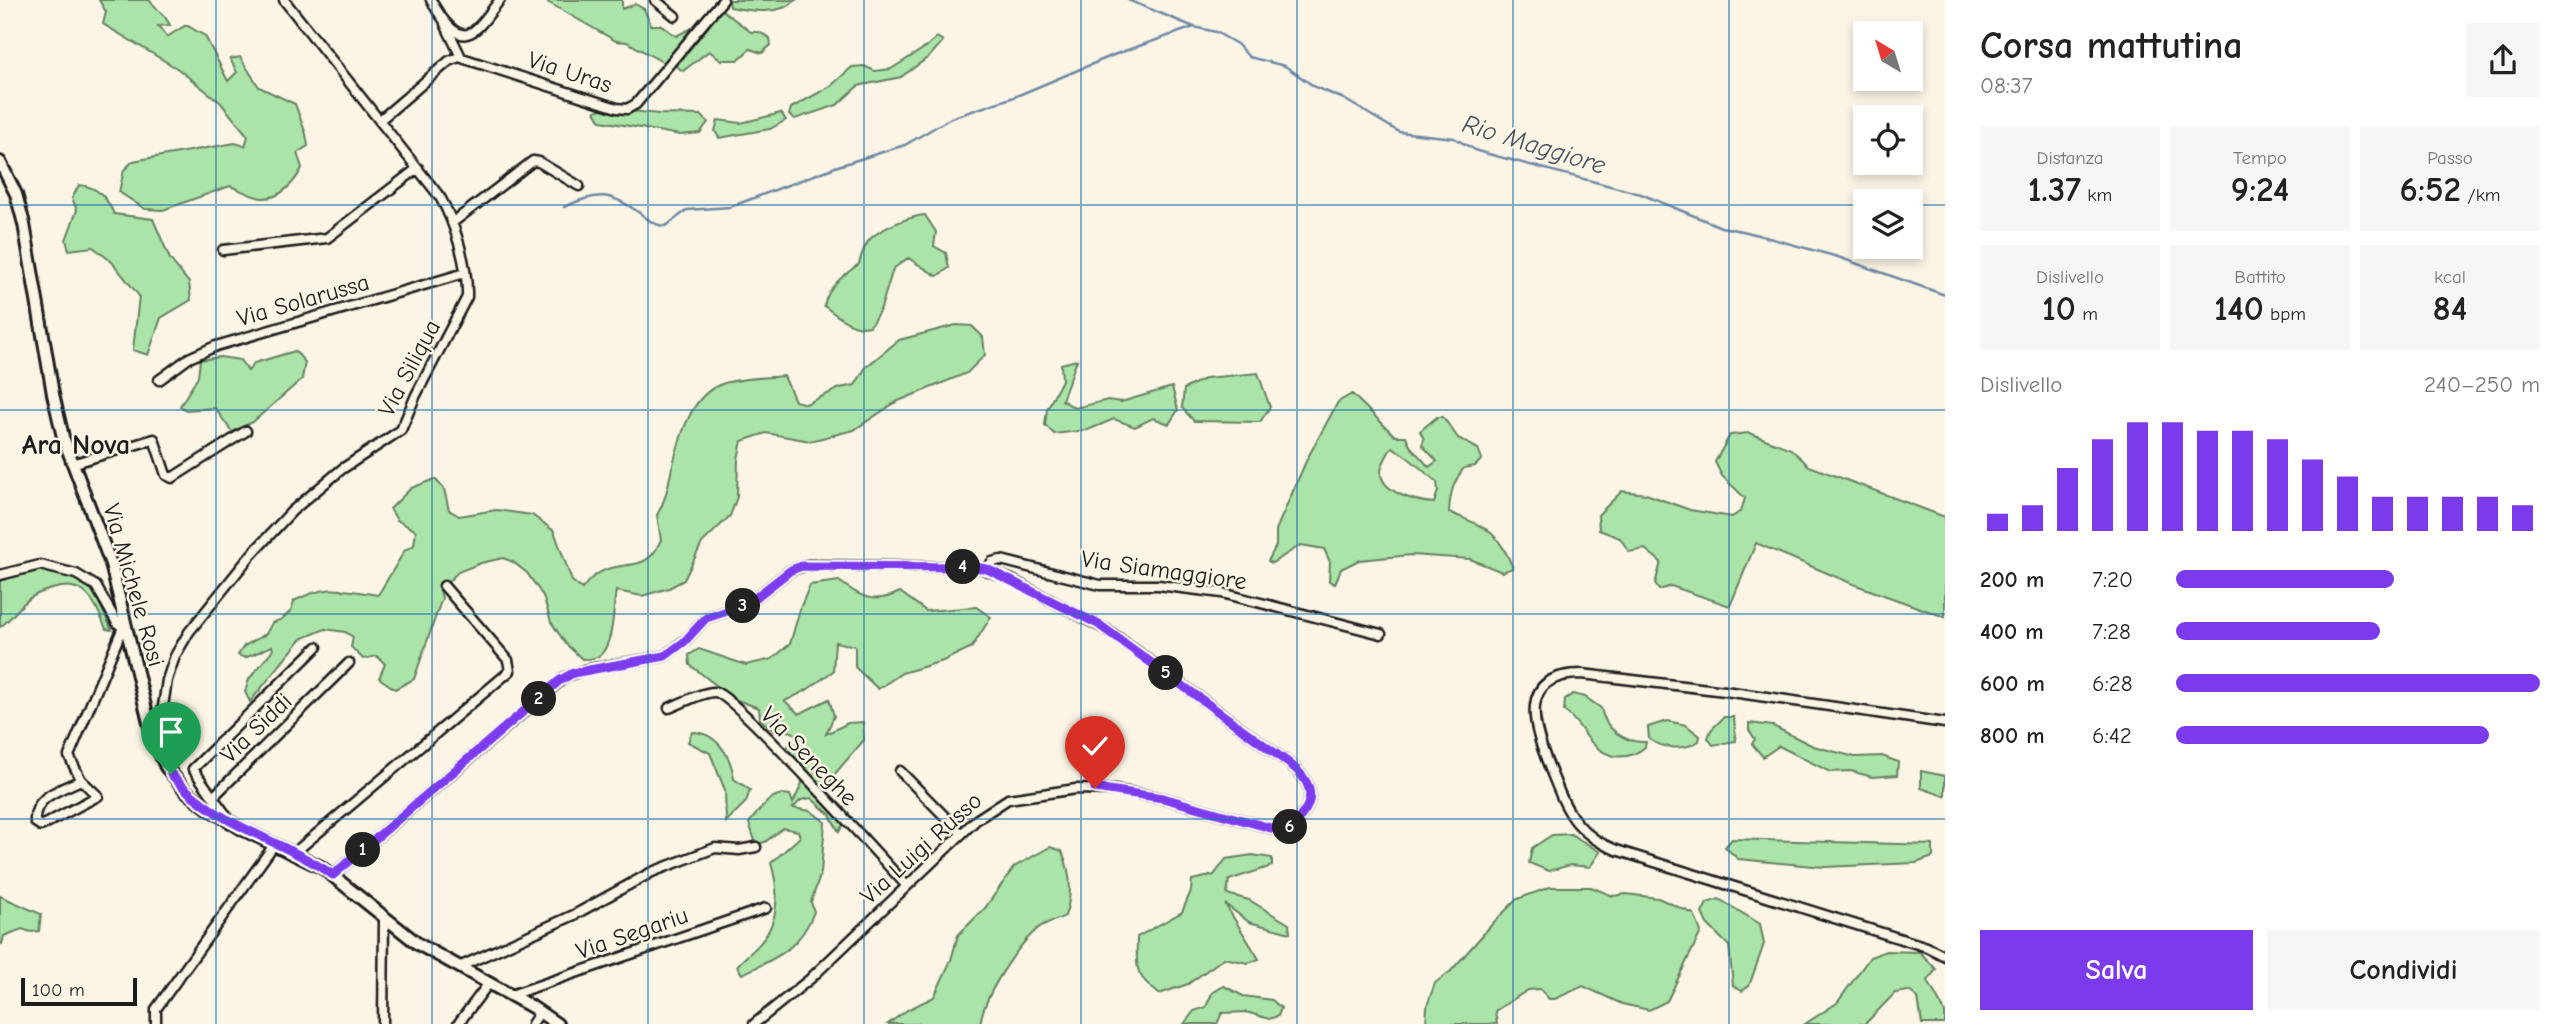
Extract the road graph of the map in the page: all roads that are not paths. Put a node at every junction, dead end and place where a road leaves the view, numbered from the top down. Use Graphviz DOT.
graph roads {
  1 [pos="284,0"];
  2 [pos="431,0"];
  3 [pos="500,0"];
  4 [pos="655,0"];
  5 [pos="723,0"];
  6 [pos="676,16"];
  7 [pos="443,22"];
  8 [pos="461,57"];
  9 [pos="380,120"];
  10 [pos="0,162"];
  11 [pos="418,168"];
  12 [pos="579,186"];
  13 [pos="452,223"];
  14 [pos="223,250"];
  15 [pos="465,273"];
  16 [pos="159,380"];
  17 [pos="246,431"];
  18 [pos="72,464"];
  19 [pos="987,569"];
  20 [pos="0,575"];
  21 [pos="444,586"];
  22 [pos="125,628"];
  23 [pos="1381,634"];
  24 [pos="317,647"];
  25 [pos="349,663"];
  26 [pos="669,708"];
  27 [pos="1945,723"];
  28 [pos="163,761"];
  29 [pos="900,771"];
  30 [pos="81,780"];
  31 [pos="213,797"];
  32 [pos="233,824"];
  33 [pos="961,833"];
  34 [pos="274,845"];
  35 [pos="756,846"];
  36 [pos="294,853"];
  37 [pos="333,875"];
  38 [pos="906,885"];
  39 [pos="766,908"];
  40 [pos="383,918"];
  41 [pos="1945,956"];
  42 [pos="459,967"];
  43 [pos="489,983"];
  44 [pos="511,995"];
  45 [pos="540,1012"];
  46 [pos="156,1024"];
  47 [pos="383,1024"];
  48 [pos="458,1024"];
  49 [pos="532,1024"];
  50 [pos="558,1024"];
  51 [pos="754,1024"];
  1 -- 9 [label="street, Via Siliqua"];
  2 -- 7 [label="street"];
  3 -- 7 [label="street"];
  4 -- 6 [label="street"];
  5 -- 8 [label="street, Via Uras"];
  7 -- 8 [label="street"];
  8 -- 9 [label="street"];
  9 -- 11 [label="street, Via Siliqua"];
  10 -- 18 [label="street, Via Michele Rosi"];
  11 -- 13 [label="street, Via Siliqua"];
  11 -- 14 [label="street"];
  12 -- 13 [label="street"];
  13 -- 15 [label="street, Via Siliqua"];
  15 -- 16 [label="street, Via Solarussa"];
  15 -- 28 [label="street, Via Siliqua"];
  17 -- 18 [label="street"];
  18 -- 22 [label="street, Via Michele Rosi"];
  19 -- 23 [label="street, Via Siamaggiore"];
  19 -- 33 [label="street, Via Luigi Russo"];
  19 -- 37 [label="street, Via Luigi Russo"];
  20 -- 22 [label="street"];
  21 -- 36 [label="street"];
  22 -- 28 [label="street, Via Michele Rosi"];
  22 -- 30 [label="street"];
  24 -- 31 [label="street"];
  25 -- 31 [label="street, Via Siddi"];
  26 -- 38 [label="street, Via Seneghe"];
  27 -- 41 [label="street"];
  28 -- 32 [label="street, Via Michele Rosi"];
  29 -- 33 [label="street"];
  30 -- 30 [label="street"];
  31 -- 32 [label="street, Via Siddi"];
  32 -- 34 [label="street, Via Michele Rosi"];
  33 -- 38 [label="street, Via Luigi Russo"];
  34 -- 36 [label="street, Via Michele Rosi"];
  34 -- 46 [label="street"];
  35 -- 42 [label="street"];
  36 -- 37 [label="street, Via Michele Rosi"];
  37 -- 40 [label="street, Via Michele Rosi"];
  38 -- 51 [label="street, Via Luigi Russo"];
  39 -- 44 [label="street, Via Segariu"];
  40 -- 42 [label="street, Via Michele Rosi"];
  40 -- 47 [label="street"];
  42 -- 43 [label="street, Via Michele Rosi"];
  43 -- 44 [label="street, Via Michele Rosi"];
  43 -- 48 [label="street"];
  44 -- 45 [label="street, Via Michele Rosi"];
  45 -- 49 [label="street"];
  45 -- 50 [label="street, Via Michele Rosi"];
}
